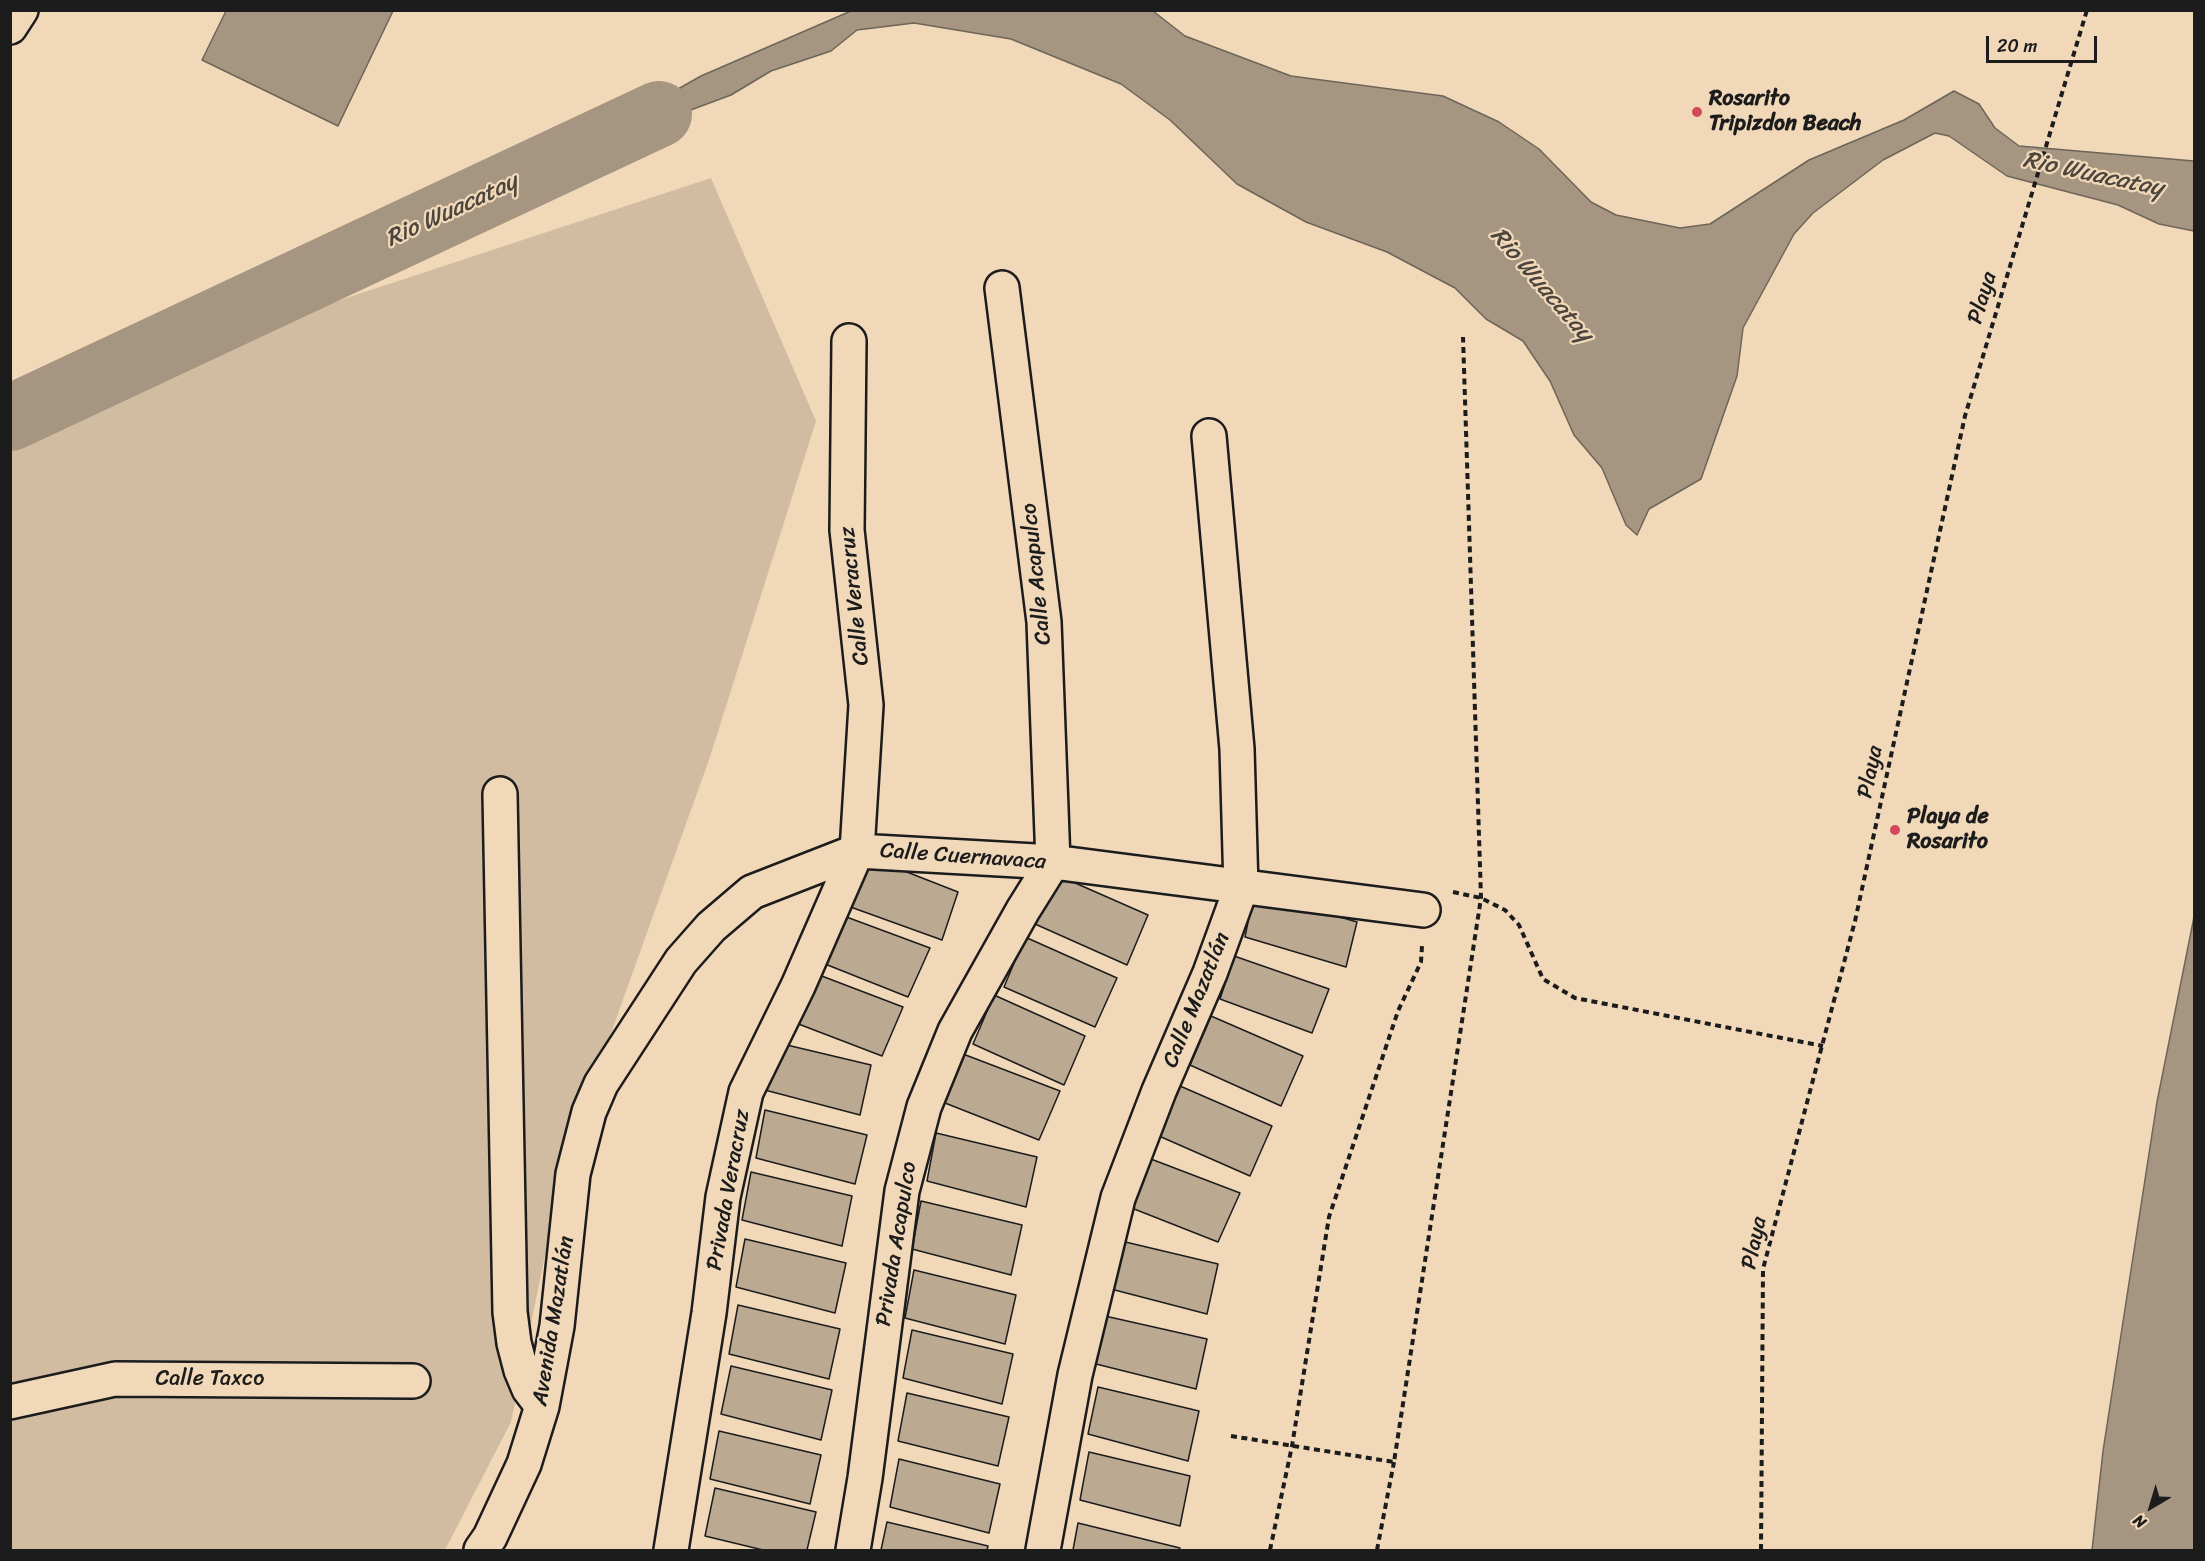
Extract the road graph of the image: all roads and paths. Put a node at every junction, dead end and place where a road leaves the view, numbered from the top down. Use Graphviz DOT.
graph roads {
  1 [pos="21,10"];
  2 [pos="2087,10"];
  3 [pos="10,27"];
  4 [pos="1002,288"];
  5 [pos="1463,337"];
  6 [pos="849,341"];
  7 [pos="1209,436"];
  8 [pos="500,794"];
  9 [pos="856,851"];
  10 [pos="1053,862"];
  11 [pos="1241,888"];
  12 [pos="1481,897"];
  13 [pos="1423,910"];
  14 [pos="1822,1046"];
  15 [pos="602,1083"];
  16 [pos="413,1381"];
  17 [pos="10,1402"];
  18 [pos="542,1407"];
  19 [pos="1231,1436"];
  20 [pos="1292,1446"];
  21 [pos="1394,1462"];
  22 [pos="481,1551"];
  23 [pos="671,1551"];
  24 [pos="853,1551"];
  25 [pos="1043,1551"];
  26 [pos="1270,1551"];
  27 [pos="1377,1551"];
  28 [pos="1761,1551"];
  1 -- 3 [label="street"];
  2 -- 14 [label="path, Playa"];
  4 -- 10 [label="street, Calle Acapulco"];
  5 -- 12 [label="path"];
  6 -- 9 [label="street, Calle Veracruz"];
  7 -- 11 [label="street, Calle Mazatlán"];
  8 -- 18 [label="street"];
  9 -- 10 [label="street, Calle Cuernavaca"];
  9 -- 15 [label="street, Calle Cuernavaca"];
  9 -- 23 [label="street, Privada Veracruz"];
  10 -- 11 [label="street, Calle Cuernavaca"];
  10 -- 24 [label="street, Privada Acapulco"];
  11 -- 13 [label="street, Calle Cuernavaca"];
  11 -- 25 [label="street, Calle Mazatlán"];
  12 -- 13 [label="path"];
  12 -- 14 [label="path"];
  12 -- 21 [label="path"];
  13 -- 20 [label="path"];
  14 -- 28 [label="path, Playa"];
  15 -- 18 [label="street, Avenida Mazatlán"];
  16 -- 17 [label="street, Calle Taxco"];
  18 -- 22 [label="street, Avenida Mazatlán"];
  19 -- 20 [label="path"];
  20 -- 21 [label="path"];
  20 -- 26 [label="path"];
  21 -- 27 [label="path"];
}
